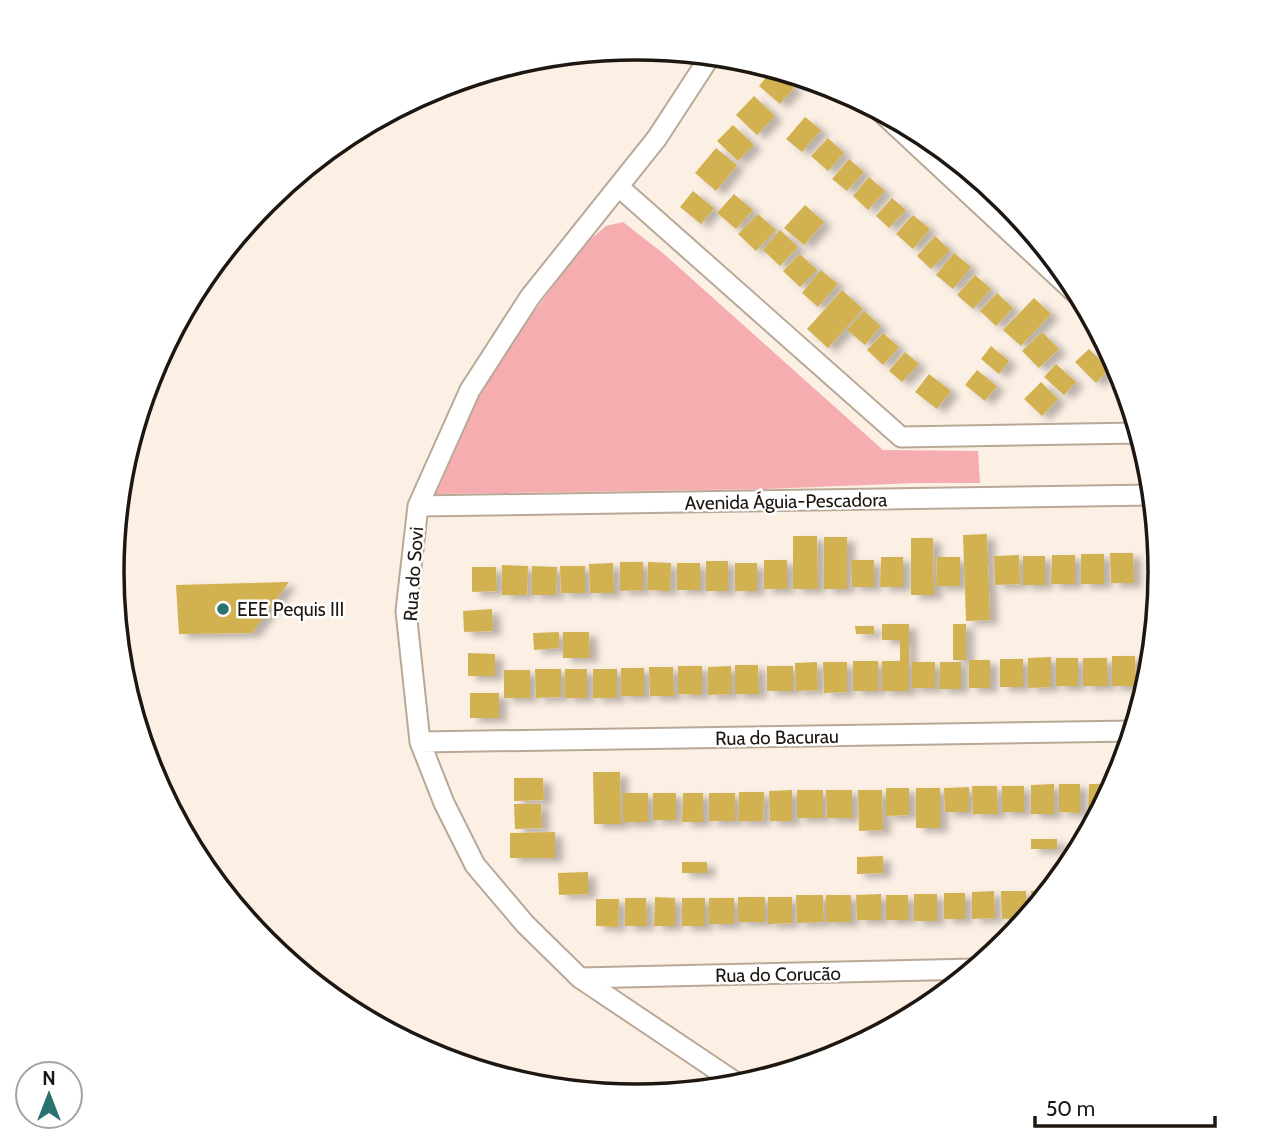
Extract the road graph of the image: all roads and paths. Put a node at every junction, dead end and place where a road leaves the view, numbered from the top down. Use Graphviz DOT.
graph roads {
  1 [pos="705,64"];
  2 [pos="911,139"];
  3 [pos="619,187"];
  4 [pos="1048,266"];
  5 [pos="1130,433"];
  6 [pos="1143,495"];
  7 [pos="418,506"];
  8 [pos="1124,731"];
  9 [pos="420,742"];
  10 [pos="958,970"];
  11 [pos="580,978"];
  12 [pos="727,1076"];
  1 -- 3 [label="street, Rua do Sovi"];
  2 -- 4 [label="street"];
  3 -- 5 [label="street"];
  3 -- 7 [label="street, Rua do Sovi"];
  6 -- 7 [label="street, Avenida Águia-Pescadora"];
  7 -- 9 [label="street, Rua do Sovi"];
  8 -- 9 [label="street, Rua do Bacurau"];
  9 -- 11 [label="street, Rua do Sovi"];
  10 -- 11 [label="street, Rua do Corucão"];
  11 -- 12 [label="street, Rua do Sovi"];
}
